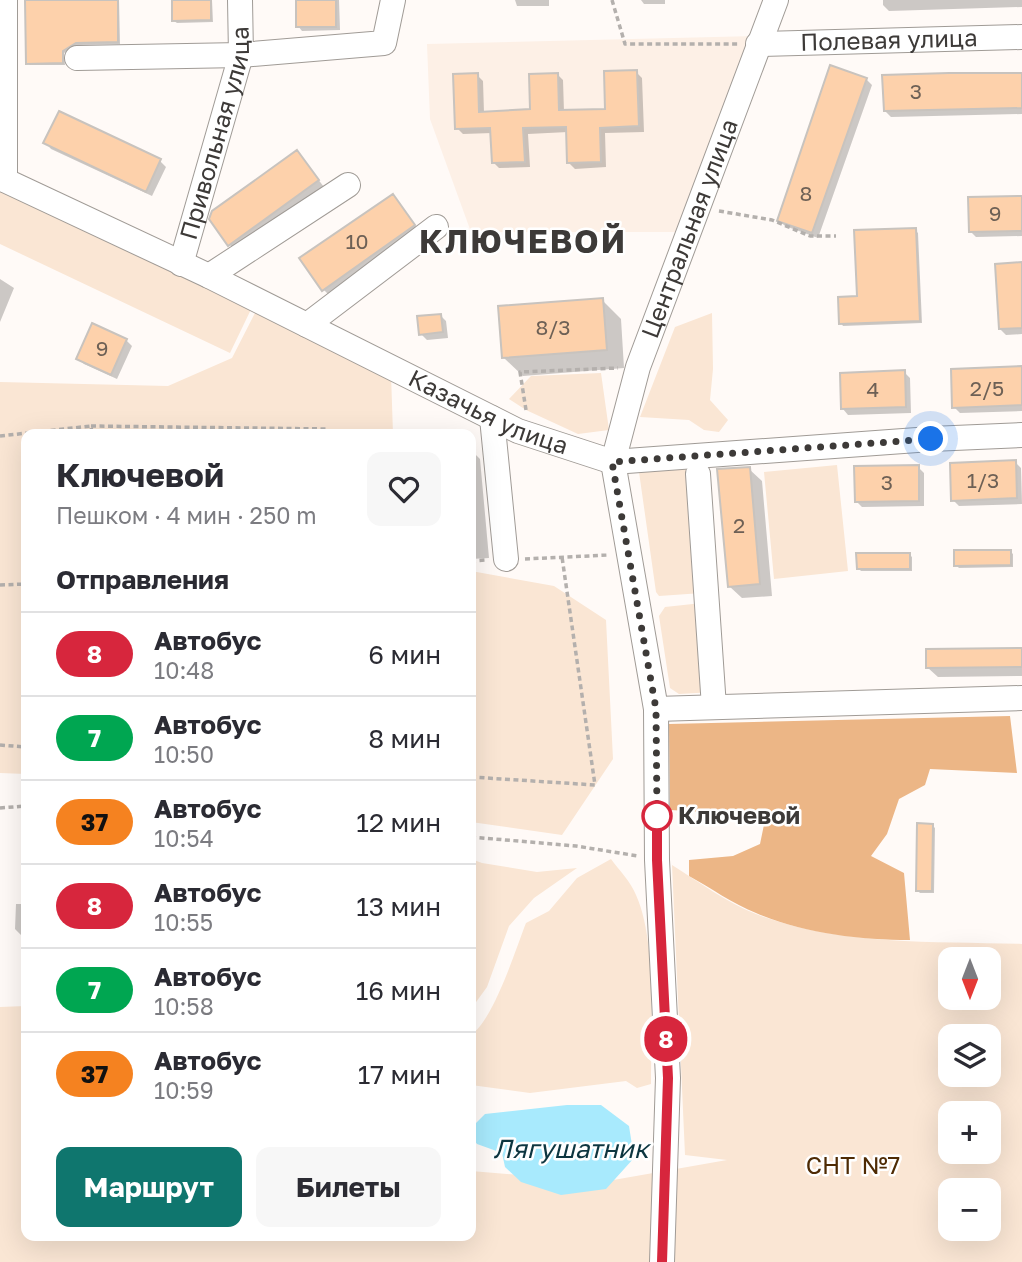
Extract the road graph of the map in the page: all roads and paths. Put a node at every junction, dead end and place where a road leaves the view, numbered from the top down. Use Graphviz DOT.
graph roads {
  1 [pos="5,0"];
  2 [pos="240,0"];
  3 [pos="393,0"];
  4 [pos="612,0"];
  5 [pos="776,0"];
  6 [pos="1022,37"];
  7 [pos="758,44"];
  8 [pos="242,55"];
  9 [pos="77,58"];
  10 [pos="3,179"];
  11 [pos="348,185"];
  12 [pos="697,207"];
  13 [pos="436,227"];
  14 [pos="836,236"];
  15 [pos="181,264"];
  16 [pos="209,276"];
  17 [pos="307,325"];
  18 [pos="638,367"];
  19 [pos="526,410"];
  20 [pos="492,418"];
  21 [pos="91,426"];
  22 [pos="64,429"];
  23 [pos="91,429"];
  24 [pos="328,429"];
  25 [pos="21,434"];
  26 [pos="1022,435"];
  27 [pos="0,436"];
  28 [pos="612,462"];
  29 [pos="698,474"];
  30 [pos="630,554"];
  31 [pos="562,557"];
  32 [pos="506,559"];
  33 [pos="476,561"];
  34 [pos="21,584"];
  35 [pos="0,585"];
  36 [pos="1022,698"];
  37 [pos="714,707"];
  38 [pos="656,709"];
  39 [pos="0,746"];
  40 [pos="21,747"];
  41 [pos="476,777"];
  42 [pos="21,806"];
  43 [pos="0,808"];
  44 [pos="476,837"];
  45 [pos="657,860"];
  46 [pos="662,1262"];
  1 -- 10 [label="street"];
  2 -- 8 [label="street, Привольная улица"];
  3 -- 8 [label="street"];
  4 -- 7 [label="path"];
  5 -- 7 [label="street, Центральная улица"];
  6 -- 7 [label="street, Полевая улица"];
  7 -- 12 [label="street, Центральная улица"];
  8 -- 9 [label="street"];
  8 -- 15 [label="street, Привольная улица"];
  10 -- 15 [label="street, Казачья улица"];
  11 -- 16 [label="street"];
  12 -- 14 [label="path"];
  12 -- 18 [label="street, Центральная улица"];
  13 -- 17 [label="street"];
  15 -- 16 [label="street, Казачья улица"];
  16 -- 17 [label="street, Казачья улица"];
  17 -- 20 [label="street, Казачья улица"];
  18 -- 19 [label="path"];
  18 -- 28 [label="street, Центральная улица"];
  20 -- 28 [label="street, Казачья улица"];
  20 -- 32 [label="street"];
  21 -- 22 [label="path"];
  21 -- 23 [label="path"];
  21 -- 24 [label="path"];
  25 -- 27 [label="path"];
  26 -- 28 [label="street, Казачья улица"];
  28 -- 30 [label="street"];
  29 -- 37 [label="street"];
  30 -- 31 [label="path"];
  30 -- 38 [label="street"];
  31 -- 32 [label="path"];
  31 -- 41 [label="path"];
  32 -- 33 [label="path"];
  34 -- 35 [label="path"];
  36 -- 37 [label="street"];
  37 -- 38 [label="street"];
  38 -- 45 [label="street"];
  39 -- 40 [label="path"];
  42 -- 43 [label="path"];
  44 -- 45 [label="path"];
  45 -- 46 [label="street"];
}
